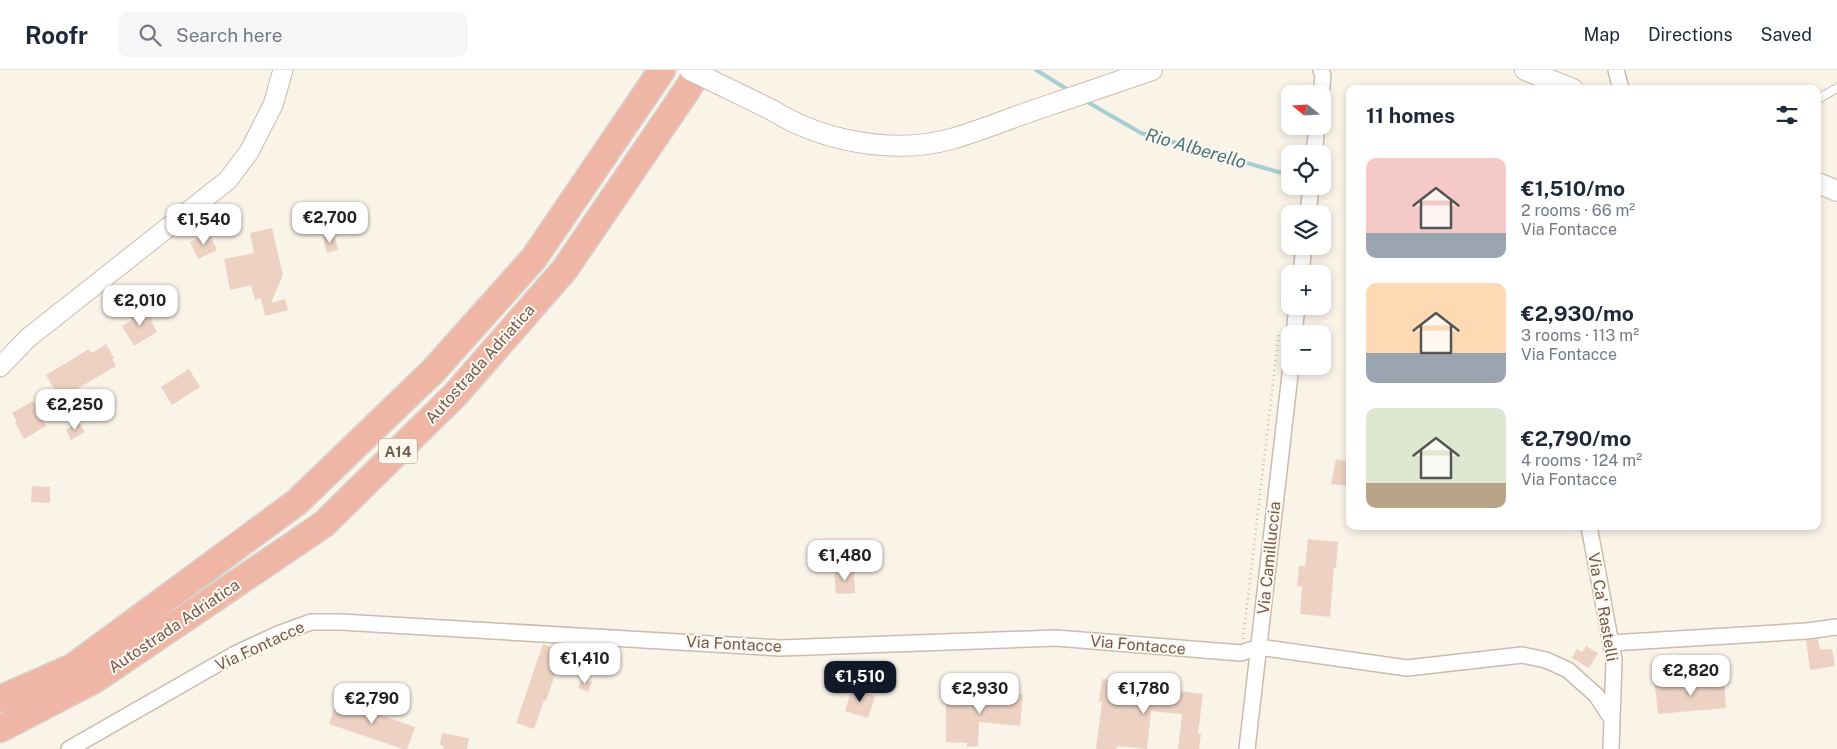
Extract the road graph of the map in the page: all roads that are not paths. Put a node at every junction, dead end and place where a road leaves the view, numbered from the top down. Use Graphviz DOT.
graph roads {
  1 [pos="283,70"];
  2 [pos="662,70"];
  3 [pos="690,70"];
  4 [pos="699,70"];
  5 [pos="1152,70"];
  6 [pos="1525,70"];
  7 [pos="1616,70"];
  8 [pos="1324,72"];
  9 [pos="1322,85"];
  10 [pos="1563,85"];
  11 [pos="1620,85"];
  12 [pos="1837,88"];
  13 [pos="1821,97"];
  14 [pos="1821,184"];
  15 [pos="1837,191"];
  16 [pos="0,368"];
  17 [pos="1290,375"];
  18 [pos="1590,530"];
  19 [pos="1837,627"];
  20 [pos="1611,643"];
  21 [pos="1259,647"];
  22 [pos="0,699"];
  23 [pos="1612,719"];
  24 [pos="0,729"];
  25 [pos="69,749"];
  26 [pos="1247,749"];
  27 [pos="1611,749"];
  1 -- 16 [label="street"];
  2 -- 22 [label="highway, Autostrada Adriatica / A14"];
  3 -- 5 [label="main road, bridge"];
  4 -- 24 [label="highway, Autostrada Adriatica / A14"];
  6 -- 10 [label="main road"];
  7 -- 11 [label="street"];
  8 -- 9 [label="street"];
  12 -- 13 [label="lane"];
  14 -- 15 [label="main road"];
  17 -- 21 [label="street, Via Camilluccia"];
  18 -- 20 [label="street, Via Ca' Rastelli"];
  19 -- 20 [label="street"];
  20 -- 23 [label="street, Via Ca' Rastelli"];
  21 -- 23 [label="street, Via Fontacce"];
  21 -- 25 [label="street, Via Fontacce"];
  21 -- 26 [label="street, Via Camilluccia"];
  23 -- 27 [label="street, Via Ca' Rastelli"];
}
